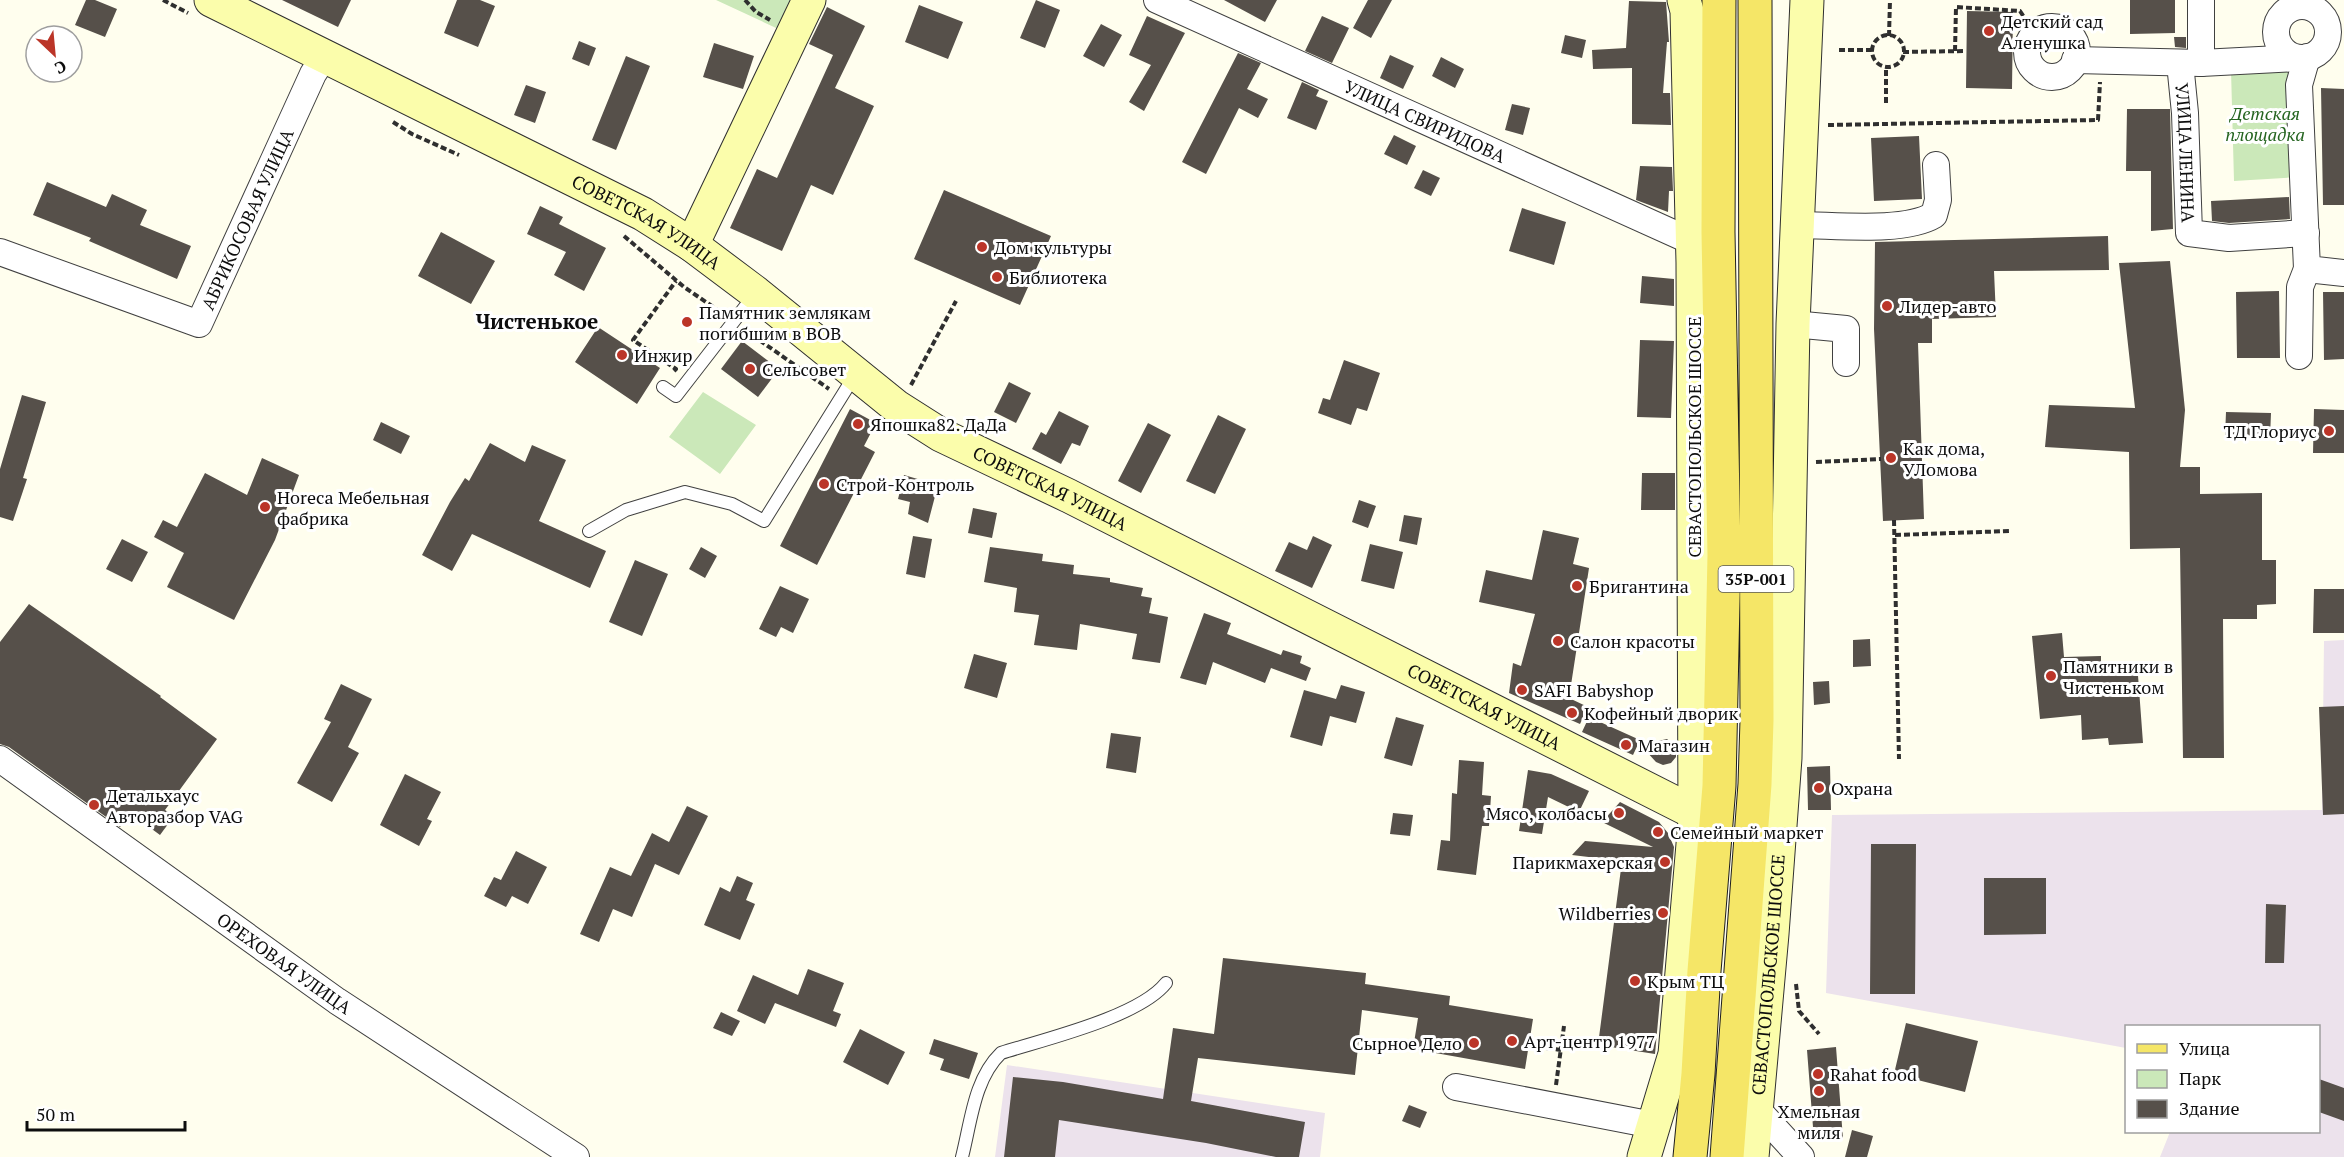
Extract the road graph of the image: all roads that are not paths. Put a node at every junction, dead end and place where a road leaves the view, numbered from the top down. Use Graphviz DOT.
graph roads {
  1 [pos="211,0"];
  2 [pos="809,0"];
  3 [pos="1157,0"];
  4 [pos="1684,0"];
  5 [pos="1710,0"];
  6 [pos="1719,0"];
  7 [pos="1755,0"];
  8 [pos="1767,0"];
  9 [pos="1807,0"];
  10 [pos="2201,0"];
  11 [pos="2303,3"];
  12 [pos="2318,47"];
  13 [pos="325,55"];
  14 [pos="2075,60"];
  15 [pos="2191,63"];
  16 [pos="1755,76"];
  17 [pos="1719,81"];
  18 [pos="1936,165"];
  19 [pos="1798,225"];
  20 [pos="2306,233"];
  21 [pos="695,240"];
  22 [pos="1693,242"];
  23 [pos="0,252"];
  24 [pos="2307,269"];
  25 [pos="2344,273"];
  26 [pos="756,293"];
  27 [pos="1793,324"];
  28 [pos="2299,357"];
  29 [pos="1846,363"];
  30 [pos="848,386"];
  31 [pos="663,387"];
  32 [pos="589,531"];
  33 [pos="0,759"];
  34 [pos="1687,810"];
  35 [pos="1166,983"];
  36 [pos="1456,1087"];
  37 [pos="1653,1125"];
  38 [pos="1753,1147"];
  39 [pos="576,1157"];
  40 [pos="962,1157"];
  41 [pos="1644,1157"];
  42 [pos="1690,1157"];
  43 [pos="1802,1157"];
  1 -- 13 [label="main road, СОВЕТСКАЯ УЛИЦА"];
  2 -- 21 [label="main road"];
  3 -- 22 [label="street, УЛИЦА СВИРИДОВА"];
  4 -- 22 [label="main road, СЕВАСТОПОЛЬСКОЕ ШОССЕ"];
  5 -- 17 [label="lane"];
  6 -- 17 [label="main road, 35Р-001"];
  7 -- 16 [label="main road, 35Р-001"];
  8 -- 16 [label="lane"];
  9 -- 19 [label="main road, СЕВАСТОПОЛЬСКОЕ ШОССЕ"];
  10 -- 15 [label="street, УЛИЦА ЛЕНИНА"];
  11 -- 12 [label="street"];
  11 -- 12 [label="street"];
  12 -- 15 [label="street, УЛИЦА ЛЕНИНА"];
  12 -- 20 [label="street"];
  13 -- 21 [label="main road, СОВЕТСКАЯ УЛИЦА"];
  13 -- 23 [label="street, АБРИКОСОВАЯ УЛИЦА"];
  14 -- 14 [label="street"];
  14 -- 15 [label="street, УЛИЦА ЛЕНИНА"];
  15 -- 20 [label="street, УЛИЦА ЛЕНИНА"];
  16 -- 38 [label="main road, 35Р-001"];
  17 -- 42 [label="main road, 35Р-001"];
  18 -- 19 [label="street"];
  19 -- 27 [label="main road, СЕВАСТОПОЛЬСКОЕ ШОССЕ"];
  20 -- 24 [label="street"];
  21 -- 26 [label="main road, СОВЕТСКАЯ УЛИЦА"];
  22 -- 34 [label="main road, СЕВАСТОПОЛЬСКОЕ ШОССЕ"];
  24 -- 25 [label="street"];
  24 -- 28 [label="street"];
  26 -- 30 [label="main road, СОВЕТСКАЯ УЛИЦА"];
  26 -- 31 [label="lane"];
  27 -- 29 [label="street"];
  27 -- 38 [label="main road, СЕВАСТОПОЛЬСКОЕ ШОССЕ"];
  30 -- 32 [label="lane"];
  30 -- 34 [label="main road, СОВЕТСКАЯ УЛИЦА"];
  33 -- 39 [label="street, ОРЕХОВАЯ УЛИЦА"];
  34 -- 37 [label="main road, СЕВАСТОПОЛЬСКОЕ ШОССЕ"];
  35 -- 40 [label="lane"];
  36 -- 37 [label="street"];
  37 -- 41 [label="main road, СЕВАСТОПОЛЬСКОЕ ШОССЕ"];
  38 -- 43 [label="street"];
}
